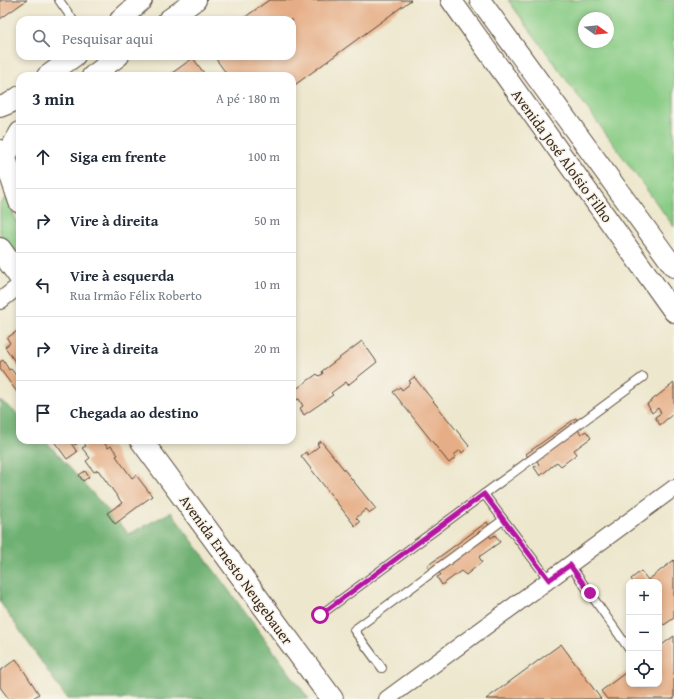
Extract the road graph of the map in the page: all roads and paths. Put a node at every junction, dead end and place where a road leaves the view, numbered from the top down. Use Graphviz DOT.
graph roads {
  1 [pos="59,0"];
  2 [pos="142,0"];
  3 [pos="196,0"];
  4 [pos="451,0"];
  5 [pos="480,0"];
  6 [pos="70,16"];
  7 [pos="124,16"];
  8 [pos="174,16"];
  9 [pos="69,60"];
  10 [pos="114,60"];
  11 [pos="53,72"];
  12 [pos="97,72"];
  13 [pos="16,99"];
  14 [pos="0,107"];
  15 [pos="16,139"];
  16 [pos="2,162"];
  17 [pos="16,193"];
  18 [pos="0,249"];
  19 [pos="674,267"];
  20 [pos="16,271"];
  21 [pos="16,288"];
  22 [pos="0,301"];
  23 [pos="674,312"];
  24 [pos="643,377"];
  25 [pos="144,444"];
  26 [pos="674,488"];
  27 [pos="484,494"];
  28 [pos="503,520"];
  29 [pos="570,565"];
  30 [pos="549,580"];
  31 [pos="320,615"];
  32 [pos="626,645"];
  33 [pos="382,668"];
  34 [pos="332,699"];
  35 [pos="388,699"];
  1 -- 6 [label="lane"];
  2 -- 7 [label="street"];
  3 -- 8 [label="street"];
  4 -- 23 [label="street, Avenida José Aloísio Filho"];
  5 -- 19 [label="street, Avenida José Aloísio Filho"];
  9 -- 11 [label="street"];
  10 -- 12 [label="street"];
  13 -- 14 [label="street"];
  15 -- 16 [label="street"];
  16 -- 17 [label="main road"];
  18 -- 20 [label="main road"];
  21 -- 22 [label="street"];
  24 -- 27 [label="lane"];
  25 -- 34 [label="main road, Avenida Ernesto Neugebauer"];
  26 -- 29 [label="street"];
  27 -- 28 [label="lane"];
  27 -- 31 [label="lane"];
  28 -- 30 [label="lane"];
  28 -- 33 [label="lane"];
  29 -- 30 [label="street"];
  29 -- 32 [label="lane"];
  30 -- 35 [label="street"];
}
